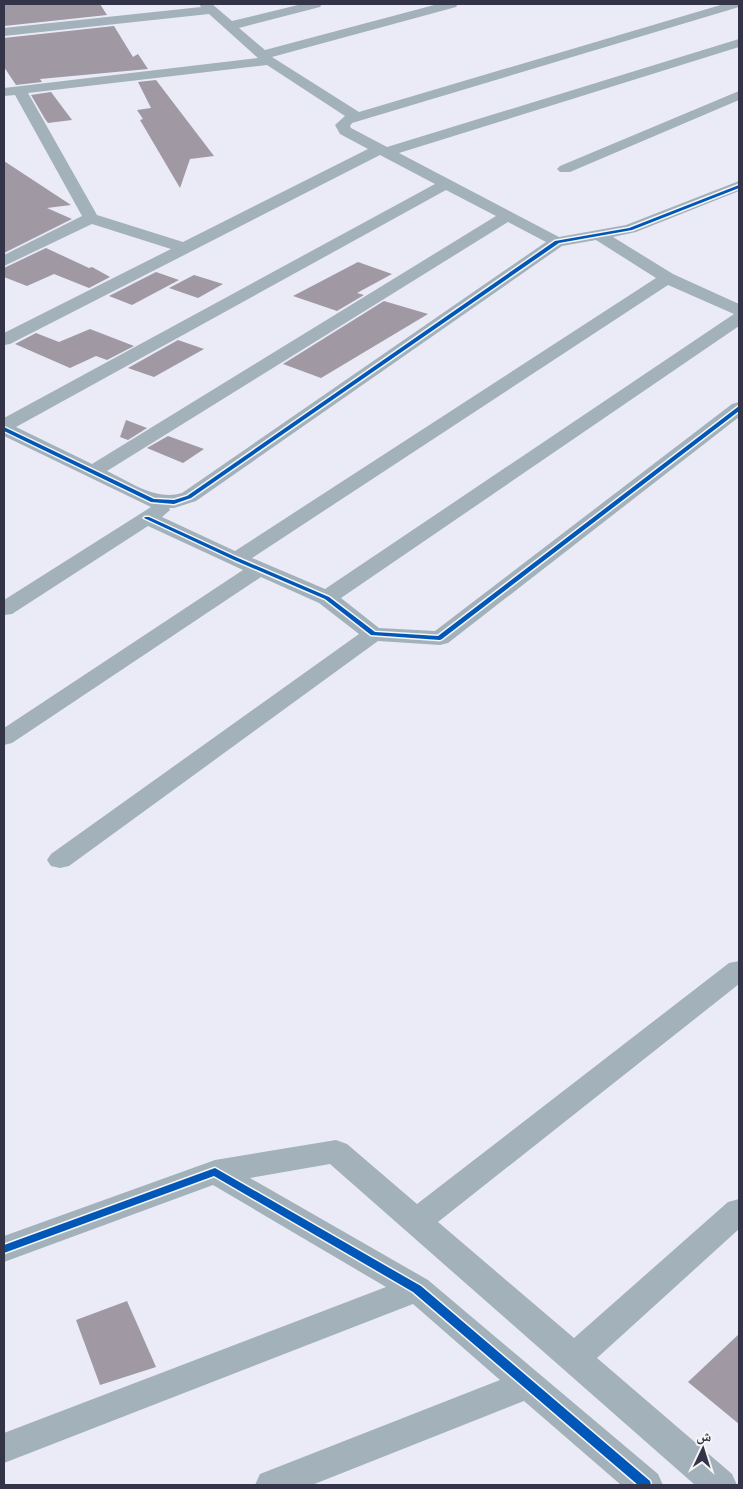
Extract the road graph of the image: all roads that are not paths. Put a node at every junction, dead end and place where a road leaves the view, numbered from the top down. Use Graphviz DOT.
graph roads {
  1 [pos="316,4"];
  2 [pos="452,4"];
  3 [pos="737,4"];
  4 [pos="208,7"];
  5 [pos="230,26"];
  6 [pos="4,32"];
  7 [pos="739,42"];
  8 [pos="266,58"];
  9 [pos="11,91"];
  10 [pos="739,95"];
  11 [pos="357,117"];
  12 [pos="383,151"];
  13 [pos="565,169"];
  14 [pos="446,184"];
  15 [pos="739,186"];
  16 [pos="507,216"];
  17 [pos="91,218"];
  18 [pos="599,235"];
  19 [pos="557,242"];
  20 [pos="184,248"];
  21 [pos="4,260"];
  22 [pos="668,278"];
  23 [pos="739,310"];
  24 [pos="739,318"];
  25 [pos="4,340"];
  26 [pos="739,408"];
  27 [pos="4,428"];
  28 [pos="24,439"];
  29 [pos="4,448"];
  30 [pos="92,472"];
  31 [pos="174,502"];
  32 [pos="147,518"];
  33 [pos="236,559"];
  34 [pos="259,569"];
  35 [pos="327,598"];
  36 [pos="4,609"];
  37 [pos="372,634"];
  38 [pos="4,738"];
  39 [pos="60,860"];
  40 [pos="739,970"];
  41 [pos="215,1172"];
  42 [pos="739,1210"];
  43 [pos="418,1221"];
  44 [pos="4,1249"];
  45 [pos="417,1289"];
  46 [pos="574,1358"];
  47 [pos="528,1384"];
  48 [pos="4,1448"];
  49 [pos="272,1485"];
  50 [pos="646,1485"];
  51 [pos="720,1485"];
  1 -- 5 [label="street"];
  2 -- 8 [label="street"];
  3 -- 11 [label="street"];
  4 -- 5 [label="street"];
  4 -- 6 [label="street"];
  5 -- 8 [label="street"];
  7 -- 12 [label="street"];
  8 -- 9 [label="street"];
  8 -- 11 [label="street"];
  9 -- 17 [label="street"];
  10 -- 13 [label="street"];
  11 -- 12 [label="street"];
  12 -- 14 [label="street"];
  12 -- 20 [label="street"];
  14 -- 16 [label="street"];
  14 -- 27 [label="street"];
  15 -- 18 [label="street"];
  16 -- 19 [label="street"];
  16 -- 30 [label="street"];
  17 -- 20 [label="street"];
  17 -- 21 [label="street"];
  18 -- 19 [label="street"];
  18 -- 22 [label="street"];
  19 -- 31 [label="street"];
  20 -- 25 [label="street"];
  22 -- 23 [label="street"];
  22 -- 33 [label="street"];
  24 -- 35 [label="street"];
  26 -- 37 [label="street"];
  27 -- 28 [label="street"];
  28 -- 29 [label="street"];
  28 -- 30 [label="street"];
  30 -- 31 [label="street"];
  31 -- 32 [label="street"];
  32 -- 33 [label="street"];
  32 -- 36 [label="street"];
  33 -- 34 [label="street"];
  34 -- 35 [label="street"];
  34 -- 38 [label="street"];
  35 -- 37 [label="street"];
  37 -- 39 [label="street"];
  40 -- 43 [label="street"];
  41 -- 43 [label="street"];
  41 -- 44 [label="street"];
  41 -- 45 [label="street"];
  42 -- 46 [label="street"];
  43 -- 46 [label="street"];
  45 -- 47 [label="street"];
  45 -- 48 [label="street"];
  46 -- 51 [label="street"];
  47 -- 49 [label="street"];
  47 -- 50 [label="street"];
}
